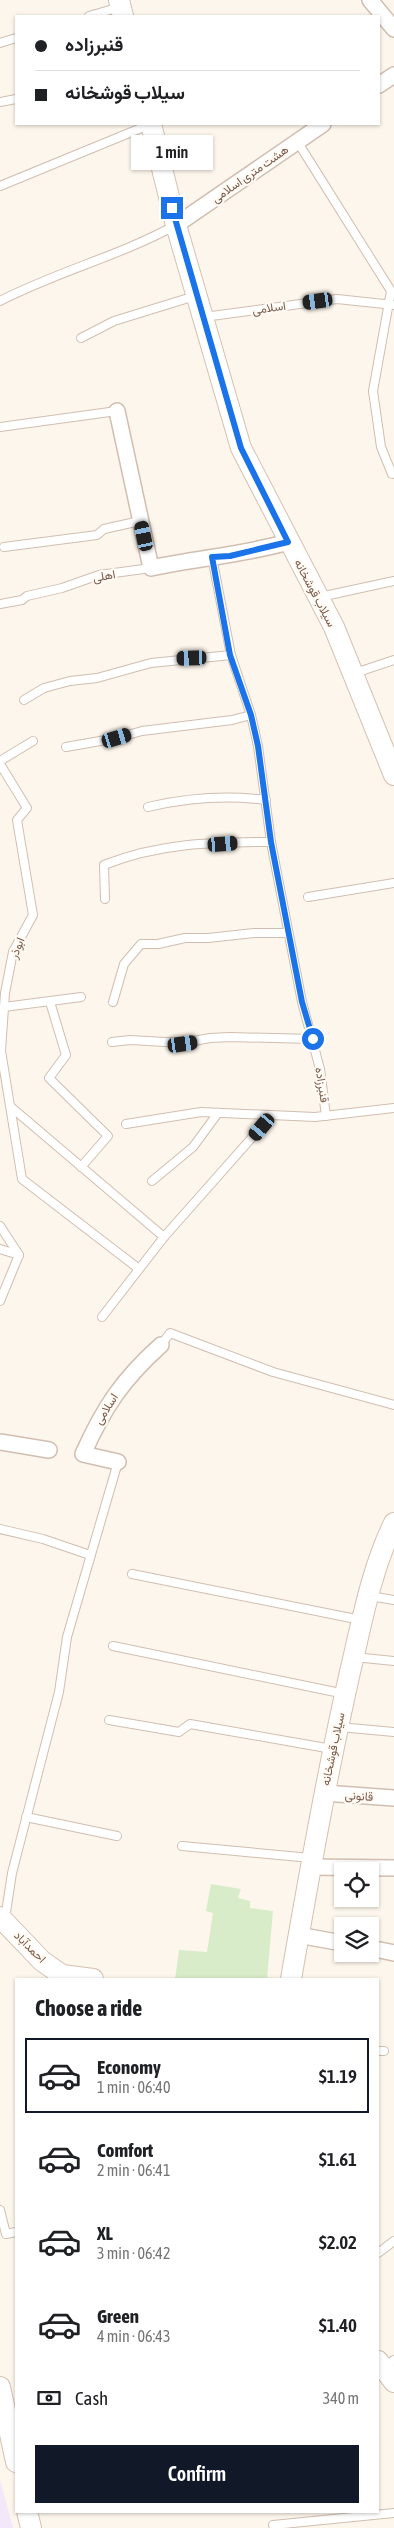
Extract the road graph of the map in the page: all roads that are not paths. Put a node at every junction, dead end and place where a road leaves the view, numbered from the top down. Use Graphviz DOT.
graph roads {
  1 [pos="370,0"];
  2 [pos="121,8"];
  3 [pos="93,15"];
  4 [pos="394,29"];
  5 [pos="15,38"];
  6 [pos="0,44"];
  7 [pos="394,75"];
  8 [pos="380,84"];
  9 [pos="15,99"];
  10 [pos="0,102"];
  11 [pos="149,125"];
  12 [pos="151,125"];
  13 [pos="322,125"];
  14 [pos="297,142"];
  15 [pos="0,186"];
  16 [pos="176,225"];
  17 [pos="197,296"];
  18 [pos="0,301"];
  19 [pos="391,304"];
  20 [pos="204,317"];
  21 [pos="81,338"];
  22 [pos="117,411"];
  23 [pos="0,427"];
  24 [pos="392,474"];
  25 [pos="140,520"];
  26 [pos="288,542"];
  27 [pos="4,547"];
  28 [pos="212,557"];
  29 [pos="151,568"];
  30 [pos="394,581"];
  31 [pos="318,598"];
  32 [pos="0,604"];
  33 [pos="230,655"];
  34 [pos="394,660"];
  35 [pos="353,674"];
  36 [pos="24,700"];
  37 [pos="251,715"];
  38 [pos="33,741"];
  39 [pos="66,747"];
  40 [pos="0,762"];
  41 [pos="394,775"];
  42 [pos="266,800"];
  43 [pos="148,807"];
  44 [pos="271,842"];
  45 [pos="394,883"];
  46 [pos="308,897"];
  47 [pos="105,899"];
  48 [pos="288,932"];
  49 [pos="81,997"];
  50 [pos="50,1002"];
  51 [pos="113,1002"];
  52 [pos="4,1007"];
  53 [pos="313,1039"];
  54 [pos="112,1042"];
  55 [pos="4,1090"];
  56 [pos="10,1107"];
  57 [pos="394,1108"];
  58 [pos="218,1113"];
  59 [pos="271,1116"];
  60 [pos="326,1116"];
  61 [pos="126,1124"];
  62 [pos="81,1167"];
  63 [pos="152,1182"];
  64 [pos="0,1226"];
  65 [pos="164,1237"];
  66 [pos="0,1249"];
  67 [pos="19,1255"];
  68 [pos="139,1269"];
  69 [pos="0,1301"];
  70 [pos="102,1317"];
  71 [pos="162,1345"];
  72 [pos="394,1406"];
  73 [pos="0,1442"];
  74 [pos="49,1450"];
  75 [pos="118,1462"];
  76 [pos="0,1529"];
  77 [pos="392,1532"];
  78 [pos="90,1555"];
  79 [pos="132,1574"];
  80 [pos="368,1596"];
  81 [pos="394,1600"];
  82 [pos="362,1620"];
  83 [pos="113,1646"];
  84 [pos="354,1657"];
  85 [pos="394,1662"];
  86 [pos="345,1694"];
  87 [pos="109,1720"];
  88 [pos="337,1727"];
  89 [pos="394,1732"];
  90 [pos="332,1749"];
  91 [pos="324,1793"];
  92 [pos="394,1798"];
  93 [pos="26,1817"];
  94 [pos="117,1836"];
  95 [pos="182,1846"];
  96 [pos="311,1863"];
  97 [pos="394,1868"];
  98 [pos="2,1919"];
  99 [pos="298,1935"];
  100 [pos="334,1942"];
  101 [pos="379,1950"];
  102 [pos="394,1953"];
  103 [pos="85,1978"];
  104 [pos="291,1978"];
  105 [pos="0,2210"];
  106 [pos="15,2232"];
  107 [pos="394,2241"];
  108 [pos="379,2252"];
  109 [pos="0,2387"];
  110 [pos="15,2457"];
  111 [pos="27,2513"];
  112 [pos="394,2513"];
  113 [pos="273,2525"];
  114 [pos="31,2528"];
  1 -- 4 [label="street"];
  2 -- 3 [label="lane"];
  5 -- 6 [label="lane"];
  7 -- 8 [label="street"];
  9 -- 10 [label="lane"];
  11 -- 15 [label="lane"];
  12 -- 16 [label="street, سیلاب قوشخانه"];
  13 -- 14 [label="street, هشت متری اسلامی"];
  14 -- 16 [label="street, هشت متری اسلامی"];
  14 -- 19 [label="lane"];
  16 -- 17 [label="street, سیلاب قوشخانه"];
  16 -- 18 [label="lane"];
  17 -- 20 [label="street, سیلاب قوشخانه"];
  17 -- 21 [label="lane"];
  19 -- 20 [label="lane, اسلامی"];
  19 -- 24 [label="lane"];
  20 -- 26 [label="street, سیلاب قوشخانه"];
  22 -- 23 [label="lane"];
  22 -- 25 [label="street"];
  25 -- 27 [label="lane"];
  25 -- 29 [label="street"];
  26 -- 28 [label="street, اهلی"];
  26 -- 31 [label="street, سیلاب قوشخانه"];
  28 -- 29 [label="street, اهلی"];
  28 -- 33 [label="lane, قنبرزاده"];
  29 -- 32 [label="lane, اهلی"];
  30 -- 31 [label="lane"];
  31 -- 35 [label="street, سیلاب قوشخانه"];
  33 -- 36 [label="lane"];
  33 -- 37 [label="lane, قنبرزاده"];
  34 -- 35 [label="lane"];
  35 -- 41 [label="street, سیلاب قوشخانه"];
  37 -- 39 [label="lane"];
  37 -- 42 [label="lane, قنبرزاده"];
  38 -- 40 [label="lane"];
  40 -- 52 [label="lane, ابوذر"];
  42 -- 43 [label="lane"];
  42 -- 44 [label="lane, قنبرزاده"];
  44 -- 47 [label="lane"];
  44 -- 48 [label="lane, قنبرزاده"];
  45 -- 46 [label="lane"];
  48 -- 51 [label="lane"];
  48 -- 53 [label="lane, قنبرزاده"];
  49 -- 50 [label="lane"];
  50 -- 52 [label="lane"];
  50 -- 62 [label="lane"];
  52 -- 55 [label="lane, ابوذر"];
  53 -- 54 [label="lane"];
  53 -- 60 [label="lane, قنبرزاده"];
  55 -- 56 [label="lane, ابوذر"];
  56 -- 62 [label="lane"];
  56 -- 68 [label="lane, ابوذر"];
  57 -- 60 [label="lane"];
  58 -- 59 [label="lane"];
  58 -- 61 [label="lane"];
  58 -- 63 [label="lane"];
  59 -- 60 [label="lane"];
  59 -- 65 [label="lane"];
  62 -- 65 [label="lane"];
  64 -- 67 [label="lane"];
  65 -- 68 [label="lane"];
  66 -- 67 [label="lane"];
  67 -- 69 [label="lane"];
  68 -- 70 [label="lane"];
  71 -- 72 [label="lane"];
  71 -- 75 [label="street, اسلامی"];
  73 -- 74 [label="street"];
  75 -- 78 [label="lane"];
  76 -- 78 [label="lane"];
  77 -- 80 [label="street, سیلاب قوشخانه"];
  78 -- 93 [label="lane"];
  79 -- 82 [label="lane"];
  80 -- 81 [label="lane"];
  80 -- 82 [label="street, سیلاب قوشخانه"];
  82 -- 84 [label="street, سیلاب قوشخانه"];
  83 -- 86 [label="lane"];
  84 -- 85 [label="lane"];
  84 -- 86 [label="street, سیلاب قوشخانه"];
  86 -- 88 [label="street, سیلاب قوشخانه"];
  87 -- 90 [label="lane"];
  88 -- 89 [label="lane"];
  88 -- 90 [label="street, سیلاب قوشخانه"];
  90 -- 91 [label="street, سیلاب قوشخانه"];
  91 -- 92 [label="street, قانونی"];
  91 -- 96 [label="street, سیلاب قوشخانه"];
  93 -- 94 [label="lane"];
  93 -- 98 [label="lane"];
  95 -- 96 [label="lane"];
  96 -- 97 [label="street"];
  96 -- 99 [label="street, سیلاب قوشخانه"];
  98 -- 103 [label="street, احمدآباد"];
  99 -- 100 [label="street"];
  99 -- 104 [label="street, سیلاب قوشخانه"];
  101 -- 102 [label="street"];
  105 -- 106 [label="lane"];
  107 -- 108 [label="lane"];
  109 -- 110 [label="street"];
  111 -- 114 [label="street"];
  112 -- 113 [label="lane"];
}
